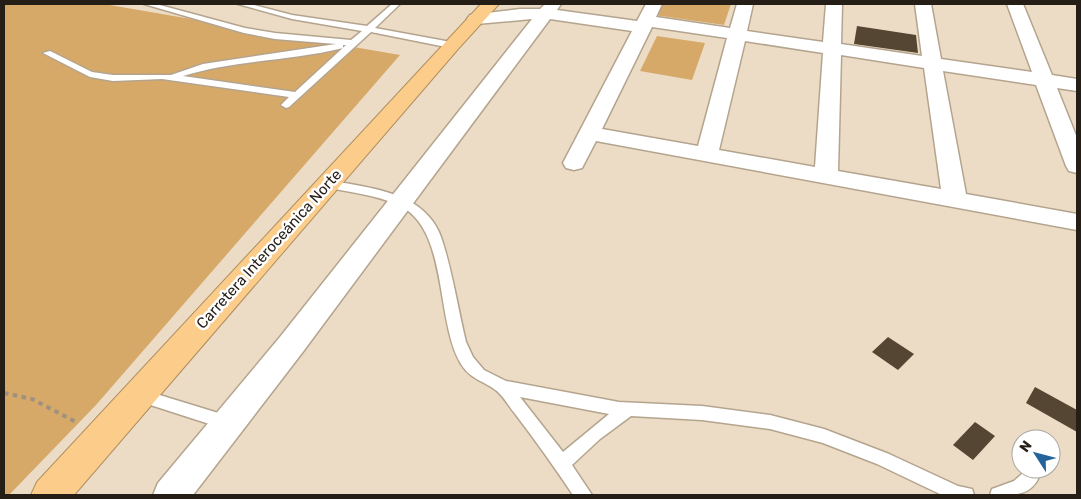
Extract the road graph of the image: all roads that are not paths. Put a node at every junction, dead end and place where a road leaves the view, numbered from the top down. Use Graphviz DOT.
graph roads {
  1 [pos="148,4"];
  2 [pos="242,4"];
  3 [pos="396,4"];
  4 [pos="745,4"];
  5 [pos="834,4"];
  6 [pos="923,4"];
  7 [pos="1015,4"];
  8 [pos="555,7"];
  9 [pos="483,12"];
  10 [pos="648,17"];
  11 [pos="369,29"];
  12 [pos="737,35"];
  13 [pos="352,43"];
  14 [pos="450,45"];
  15 [pos="832,49"];
  16 [pos="47,52"];
  17 [pos="933,64"];
  18 [pos="172,77"];
  19 [pos="1044,80"];
  20 [pos="1077,85"];
  21 [pos="295,95"];
  22 [pos="286,105"];
  23 [pos="590,133"];
  24 [pos="707,155"];
  25 [pos="574,163"];
  26 [pos="1077,166"];
  27 [pos="826,176"];
  28 [pos="327,184"];
  29 [pos="955,200"];
  30 [pos="400,202"];
  31 [pos="1077,222"];
  32 [pos="503,387"];
  33 [pos="140,395"];
  34 [pos="630,409"];
  35 [pos="228,424"];
  36 [pos="562,464"];
  37 [pos="1029,479"];
  38 [pos="50,495"];
  39 [pos="171,495"];
  40 [pos="583,495"];
  41 [pos="966,495"];
  42 [pos="998,495"];
  1 -- 13 [label="lane"];
  2 -- 11 [label="lane"];
  3 -- 11 [label="lane"];
  4 -- 12 [label="street"];
  5 -- 15 [label="street"];
  6 -- 17 [label="street"];
  7 -- 19 [label="street"];
  8 -- 9 [label="street"];
  8 -- 10 [label="street"];
  8 -- 10 [label="street"];
  8 -- 30 [label="street"];
  9 -- 14 [label="highway, Carretera Interoceánica Norte"];
  10 -- 12 [label="street"];
  10 -- 23 [label="street"];
  11 -- 13 [label="lane"];
  11 -- 14 [label="lane"];
  12 -- 15 [label="street"];
  12 -- 24 [label="street"];
  13 -- 18 [label="lane"];
  13 -- 21 [label="lane"];
  14 -- 28 [label="highway, Carretera Interoceánica Norte"];
  15 -- 17 [label="street"];
  15 -- 27 [label="street"];
  16 -- 18 [label="lane"];
  17 -- 19 [label="street"];
  17 -- 29 [label="street"];
  18 -- 21 [label="lane"];
  19 -- 20 [label="street"];
  19 -- 26 [label="street"];
  21 -- 22 [label="lane"];
  23 -- 24 [label="street"];
  23 -- 25 [label="street"];
  24 -- 27 [label="street"];
  27 -- 29 [label="street"];
  28 -- 30 [label="lane"];
  28 -- 33 [label="highway, Carretera Interoceánica Norte"];
  29 -- 31 [label="street"];
  30 -- 32 [label="lane"];
  30 -- 35 [label="street"];
  32 -- 34 [label="lane"];
  32 -- 36 [label="lane"];
  33 -- 35 [label="lane"];
  33 -- 38 [label="highway, Carretera Interoceánica Norte"];
  34 -- 36 [label="lane"];
  34 -- 41 [label="lane"];
  35 -- 39 [label="street"];
  36 -- 40 [label="lane"];
  37 -- 42 [label="lane"];
}
